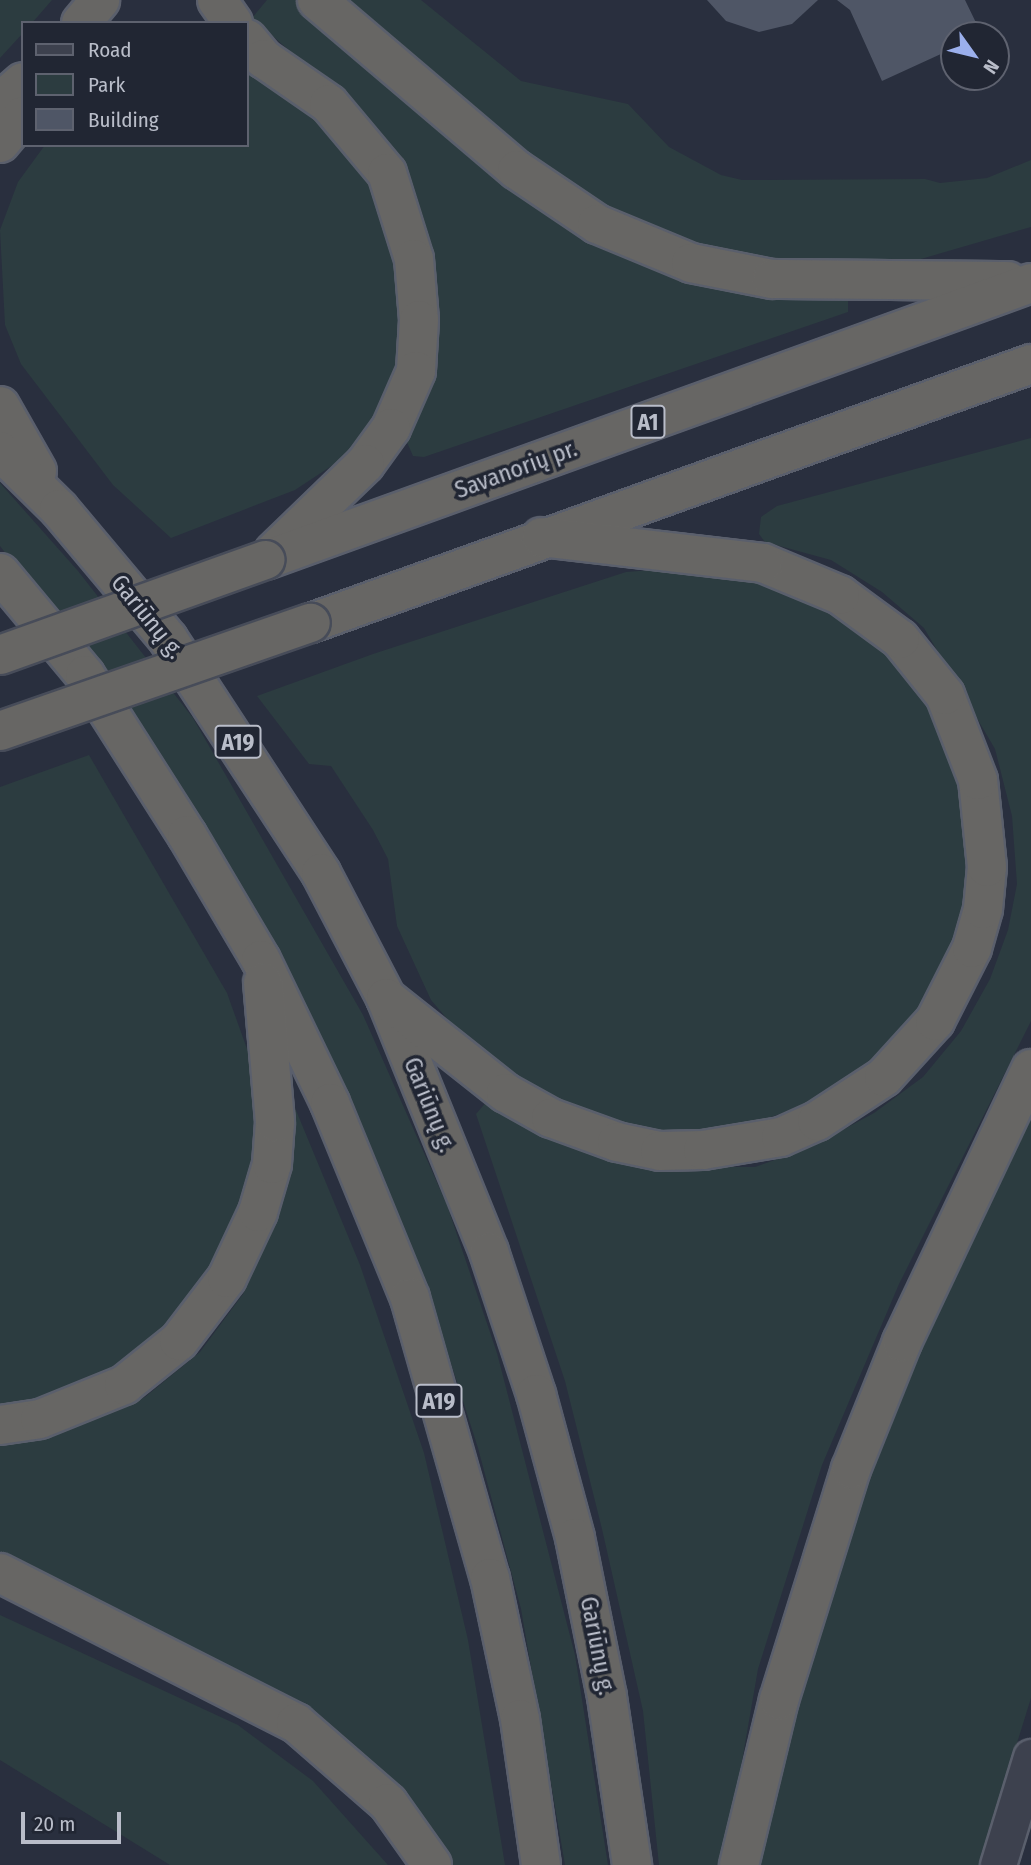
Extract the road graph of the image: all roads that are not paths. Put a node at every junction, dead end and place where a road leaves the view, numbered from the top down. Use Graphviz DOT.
graph roads {
  1 [pos="100,0"];
  2 [pos="217,0"];
  3 [pos="317,0"];
  4 [pos="83,21"];
  5 [pos="232,21"];
  6 [pos="252,51"];
  7 [pos="21,89"];
  8 [pos="13,118"];
  9 [pos="1031,282"];
  10 [pos="1031,364"];
  11 [pos="0,405"];
  12 [pos="0,451"];
  13 [pos="59,509"];
  14 [pos="542,537"];
  15 [pos="266,560"];
  16 [pos="0,573"];
  17 [pos="0,655"];
  18 [pos="0,731"];
  19 [pos="261,960"];
  20 [pos="386,998"];
  21 [pos="1031,1069"];
  22 [pos="0,1425"];
  23 [pos="0,1573"];
  24 [pos="1031,1757"];
  25 [pos="432,1865"];
  26 [pos="541,1865"];
  27 [pos="632,1865"];
  28 [pos="739,1865"];
  29 [pos="998,1865"];
  1 -- 4 [label="highway"];
  2 -- 5 [label="highway"];
  3 -- 9 [label="highway"];
  6 -- 15 [label="highway"];
  7 -- 8 [label="highway"];
  9 -- 15 [label="highway, Savanorių pr. / A1"];
  10 -- 14 [label="highway"];
  11 -- 13 [label="highway"];
  12 -- 13 [label="highway, Gariūnų g. / A19"];
  13 -- 20 [label="highway, Gariūnų g. / A19"];
  14 -- 18 [label="highway, bridge"];
  14 -- 20 [label="highway"];
  15 -- 17 [label="highway, Savanorių pr. / A1, bridge"];
  16 -- 19 [label="highway, A19"];
  19 -- 22 [label="highway"];
  19 -- 26 [label="highway, A19"];
  20 -- 27 [label="highway, Gariūnų g. / A19"];
  21 -- 28 [label="highway"];
  23 -- 25 [label="highway"];
  24 -- 29 [label="street"];
}
